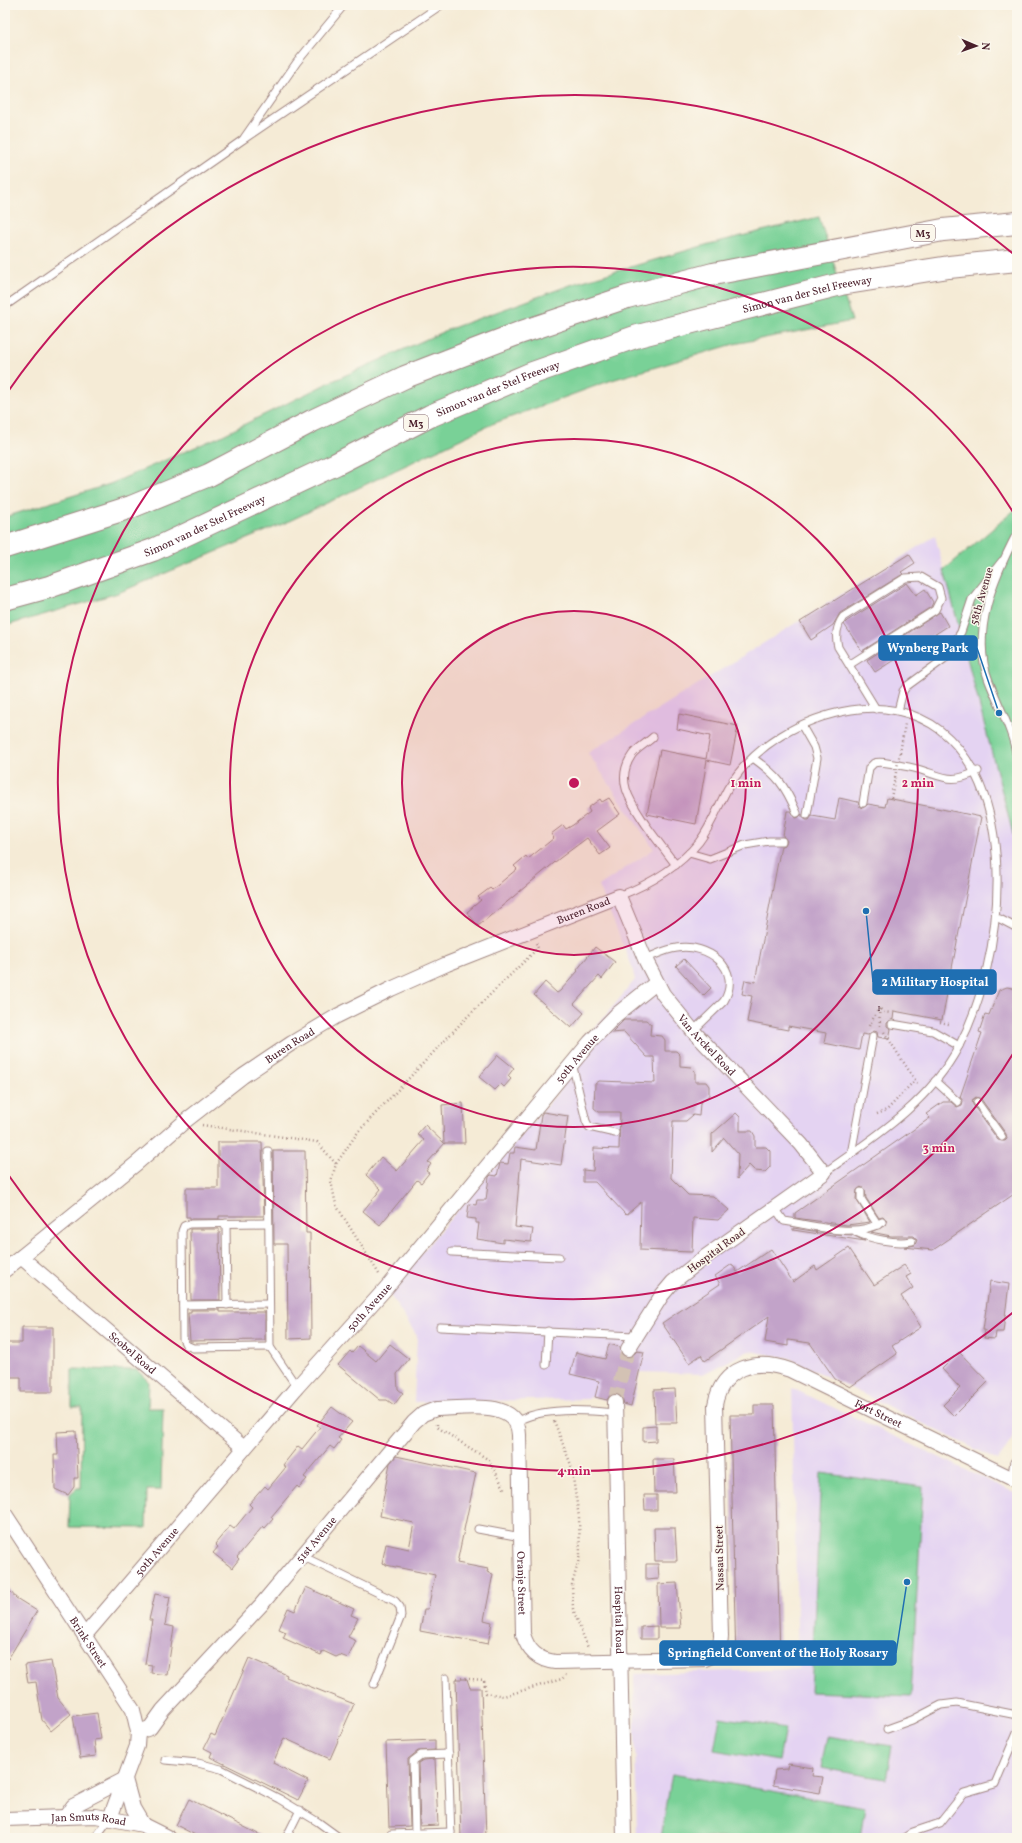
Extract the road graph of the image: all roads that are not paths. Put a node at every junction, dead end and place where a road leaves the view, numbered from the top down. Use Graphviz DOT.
graph roads {
  1 [pos="344,5"];
  2 [pos="441,5"];
  3 [pos="241,141"];
  4 [pos="1017,223"];
  5 [pos="1017,260"];
  6 [pos="5,306"];
  7 [pos="1017,533"];
  8 [pos="5,547"];
  9 [pos="1005,556"];
  10 [pos="5,599"];
  11 [pos="849,665"];
  12 [pos="876,709"];
  13 [pos="898,711"];
  14 [pos="802,726"];
  15 [pos="653,737"];
  16 [pos="753,758"];
  17 [pos="1017,758"];
  18 [pos="978,771"];
  19 [pos="862,803"];
  20 [pos="797,813"];
  21 [pos="807,814"];
  22 [pos="782,841"];
  23 [pos="689,853"];
  24 [pos="676,865"];
  25 [pos="619,896"];
  26 [pos="1000,919"];
  27 [pos="1017,928"];
  28 [pos="645,959"];
  29 [pos="656,983"];
  30 [pos="892,1024"];
  31 [pos="694,1031"];
  32 [pos="873,1036"];
  33 [pos="959,1046"];
  34 [pos="572,1063"];
  35 [pos="935,1081"];
  36 [pos="958,1102"];
  37 [pos="977,1102"];
  38 [pos="615,1133"];
  39 [pos="1002,1137"];
  40 [pos="268,1151"];
  41 [pos="851,1154"];
  42 [pos="824,1173"];
  43 [pos="861,1192"];
  44 [pos="775,1208"];
  45 [pos="226,1223"];
  46 [pos="268,1223"];
  47 [pos="854,1231"];
  48 [pos="912,1241"];
  49 [pos="452,1252"];
  50 [pos="21,1257"];
  51 [pos="559,1257"];
  52 [pos="5,1270"];
  53 [pos="269,1304"];
  54 [pos="183,1305"];
  55 [pos="227,1305"];
  56 [pos="440,1327"];
  57 [pos="548,1332"];
  58 [pos="635,1336"];
  59 [pos="270,1347"];
  60 [pos="628,1349"];
  61 [pos="546,1365"];
  62 [pos="736,1371"];
  63 [pos="297,1388"];
  64 [pos="615,1407"];
  65 [pos="516,1422"];
  66 [pos="244,1448"];
  67 [pos="1017,1464"];
  68 [pos="1016,1480"];
  69 [pos="5,1514"];
  70 [pos="478,1529"];
  71 [pos="521,1537"];
  72 [pos="302,1556"];
  73 [pos="84,1635"];
  74 [pos="620,1660"];
  75 [pos="446,1678"];
  76 [pos="374,1684"];
  77 [pos="1017,1715"];
  78 [pos="887,1729"];
  79 [pos="138,1732"];
  80 [pos="1017,1732"];
  81 [pos="449,1754"];
  82 [pos="165,1760"];
  83 [pos="125,1779"];
  84 [pos="300,1810"];
  85 [pos="66,1816"];
  86 [pos="110,1818"];
  87 [pos="5,1819"];
  88 [pos="143,1825"];
  89 [pos="391,1834"];
  90 [pos="415,1834"];
  91 [pos="451,1835"];
  92 [pos="95,1838"];
  93 [pos="169,1838"];
  94 [pos="286,1838"];
  95 [pos="340,1838"];
  96 [pos="624,1838"];
  97 [pos="904,1838"];
  1 -- 3 [label="lane"];
  2 -- 3 [label="lane"];
  3 -- 6 [label="lane"];
  4 -- 8 [label="highway, M3"];
  5 -- 10 [label="highway, Simon van der Stel Freeway / M3"];
  7 -- 9 [label="lane, 58th Avenue"];
  9 -- 13 [label="lane"];
  9 -- 17 [label="lane, 58th Avenue"];
  11 -- 11 [label="lane"];
  11 -- 12 [label="lane"];
  12 -- 13 [label="lane"];
  12 -- 14 [label="lane"];
  13 -- 18 [label="lane"];
  14 -- 16 [label="lane"];
  14 -- 21 [label="lane"];
  15 -- 24 [label="lane"];
  16 -- 20 [label="lane"];
  16 -- 23 [label="lane"];
  18 -- 19 [label="lane"];
  18 -- 26 [label="lane"];
  22 -- 23 [label="lane"];
  23 -- 24 [label="lane"];
  24 -- 25 [label="lane"];
  25 -- 28 [label="street, Van Arckel Road"];
  25 -- 50 [label="street, Buren Road"];
  26 -- 27 [label="lane"];
  26 -- 33 [label="lane"];
  28 -- 29 [label="street, Van Arckel Road"];
  28 -- 31 [label="lane"];
  29 -- 31 [label="street, Van Arckel Road"];
  29 -- 34 [label="street, 50th Avenue"];
  30 -- 33 [label="lane"];
  31 -- 42 [label="street, Van Arckel Road"];
  32 -- 41 [label="lane"];
  33 -- 35 [label="lane"];
  34 -- 38 [label="lane"];
  34 -- 63 [label="street, 50th Avenue"];
  35 -- 36 [label="lane"];
  35 -- 41 [label="lane"];
  37 -- 39 [label="lane"];
  40 -- 46 [label="lane"];
  41 -- 42 [label="lane"];
  42 -- 44 [label="street, Hospital Road"];
  43 -- 47 [label="lane"];
  44 -- 47 [label="lane"];
  44 -- 58 [label="street, Hospital Road"];
  45 -- 46 [label="lane"];
  45 -- 54 [label="lane"];
  45 -- 55 [label="lane"];
  46 -- 53 [label="lane"];
  47 -- 48 [label="lane"];
  49 -- 51 [label="lane"];
  50 -- 52 [label="street, Buren Road"];
  50 -- 66 [label="street, Scobel Road"];
  53 -- 55 [label="lane"];
  53 -- 59 [label="lane"];
  54 -- 55 [label="lane"];
  54 -- 59 [label="lane"];
  56 -- 57 [label="lane"];
  57 -- 58 [label="lane"];
  57 -- 61 [label="lane"];
  58 -- 60 [label="street, Hospital Road"];
  59 -- 63 [label="lane"];
  62 -- 68 [label="street, Fort Street"];
  62 -- 74 [label="street, Nassau Street"];
  63 -- 66 [label="street, 50th Avenue"];
  64 -- 65 [label="lane"];
  64 -- 74 [label="street, Hospital Road"];
  65 -- 71 [label="street, Oranje Street"];
  65 -- 72 [label="street, 51st Avenue"];
  66 -- 73 [label="street, 50th Avenue"];
  67 -- 68 [label="street"];
  69 -- 73 [label="street, Brink Street"];
  70 -- 71 [label="lane"];
  71 -- 74 [label="street, Oranje Street"];
  72 -- 76 [label="lane"];
  72 -- 79 [label="street, 51st Avenue"];
  73 -- 79 [label="street, Brink Street"];
  74 -- 96 [label="street, Hospital Road"];
  75 -- 81 [label="lane"];
  77 -- 78 [label="lane"];
  79 -- 83 [label="street, Brink Street"];
  80 -- 97 [label="lane"];
  81 -- 90 [label="lane"];
  81 -- 91 [label="lane"];
  82 -- 84 [label="lane"];
  83 -- 85 [label="street"];
  83 -- 86 [label="street, Brink Street"];
  83 -- 88 [label="street"];
  84 -- 94 [label="lane"];
  84 -- 95 [label="lane"];
  85 -- 86 [label="street, Jan Smuts Road"];
  85 -- 87 [label="street, Jan Smuts Road"];
  86 -- 88 [label="street, Jan Smuts Road"];
  86 -- 92 [label="lane"];
  88 -- 93 [label="street, Jan Smuts Road"];
  89 -- 90 [label="lane"];
  90 -- 91 [label="lane"];
}
